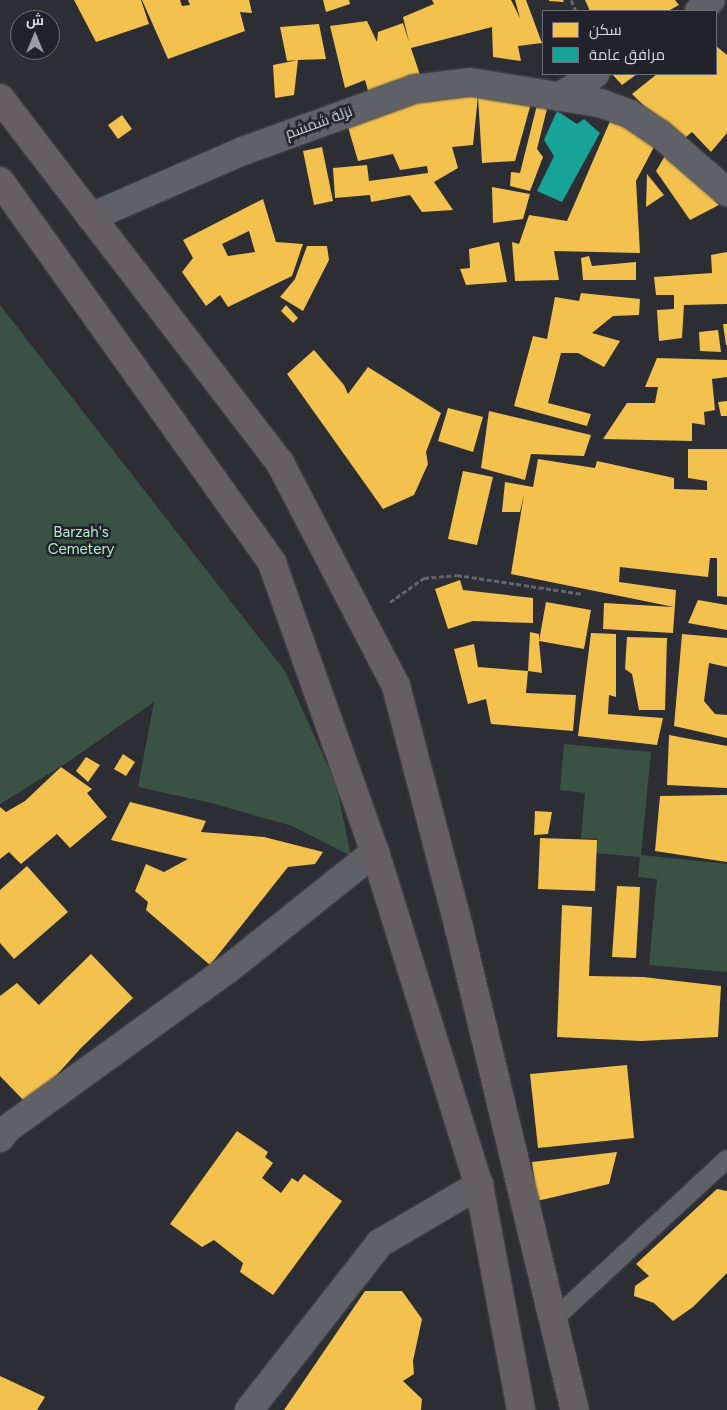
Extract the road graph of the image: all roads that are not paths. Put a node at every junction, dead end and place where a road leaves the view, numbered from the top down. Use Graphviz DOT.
graph roads {
  1 [pos="711,0"];
  2 [pos="700,10"];
  3 [pos="593,75"];
  4 [pos="559,97"];
  5 [pos="0,98"];
  6 [pos="0,181"];
  7 [pos="727,192"];
  8 [pos="91,217"];
  9 [pos="375,852"];
  10 [pos="0,1138"];
  11 [pos="727,1159"];
  12 [pos="480,1185"];
  13 [pos="552,1321"];
  14 [pos="249,1410"];
  15 [pos="521,1410"];
  16 [pos="575,1410"];
  1 -- 2 [label="street"];
  3 -- 4 [label="street"];
  4 -- 7 [label="street, نزلة شمشم"];
  4 -- 8 [label="street, نزلة شمشم"];
  5 -- 8 [label="main road"];
  6 -- 9 [label="main road"];
  8 -- 13 [label="main road"];
  9 -- 10 [label="street"];
  9 -- 12 [label="main road"];
  11 -- 13 [label="lane"];
  12 -- 14 [label="street"];
  12 -- 15 [label="main road"];
  13 -- 16 [label="main road"];
}
